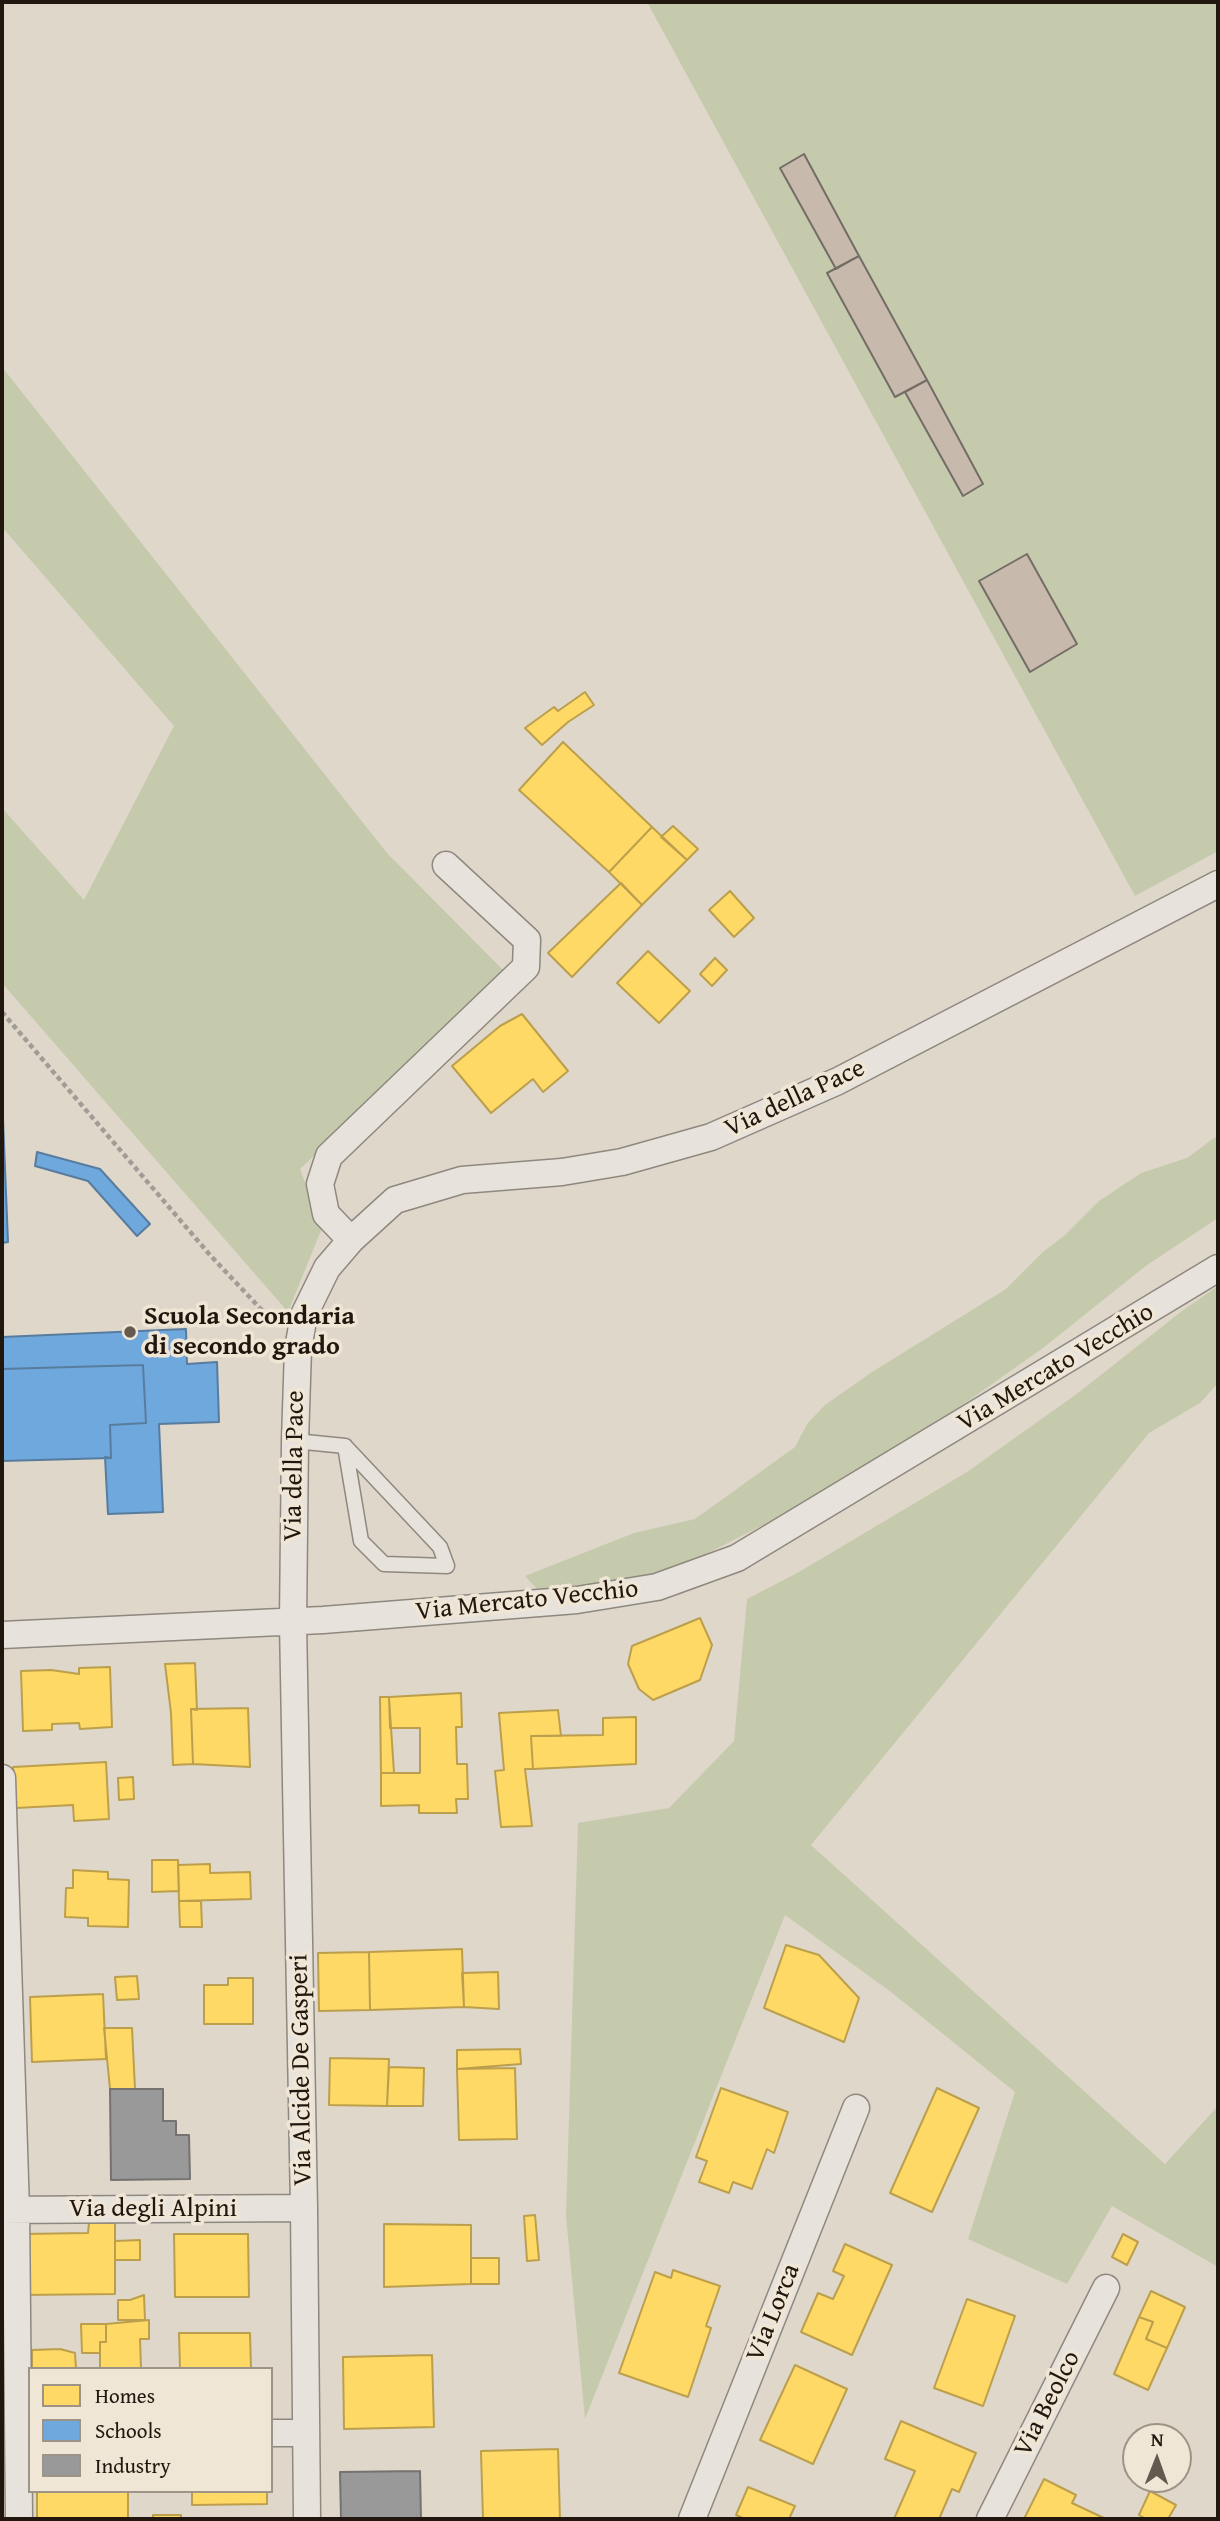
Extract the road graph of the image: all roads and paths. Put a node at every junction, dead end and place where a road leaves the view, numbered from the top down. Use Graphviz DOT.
graph roads {
  1 [pos="446,864"];
  2 [pos="1218,884"];
  3 [pos="2,1012"];
  4 [pos="351,1240"];
  5 [pos="1218,1268"];
  6 [pos="298,1349"];
  7 [pos="295,1441"];
  8 [pos="345,1446"];
  9 [pos="293,1622"];
  10 [pos="2,1635"];
  11 [pos="2,1778"];
  12 [pos="856,2108"];
  13 [pos="304,2208"];
  14 [pos="9,2210"];
  15 [pos="1106,2288"];
  16 [pos="17,2433"];
  17 [pos="273,2433"];
  18 [pos="305,2433"];
  19 [pos="19,2519"];
  20 [pos="307,2519"];
  21 [pos="692,2519"];
  22 [pos="990,2519"];
  1 -- 4 [label="street"];
  2 -- 4 [label="street, Via della Pace"];
  3 -- 6 [label="path"];
  4 -- 6 [label="street, Via della Pace"];
  5 -- 9 [label="street, Via Mercato Vecchio"];
  6 -- 7 [label="street, Via della Pace"];
  7 -- 8 [label="lane"];
  7 -- 9 [label="street, Via della Pace"];
  8 -- 8 [label="lane"];
  9 -- 10 [label="street, Via Mercato Vecchio"];
  9 -- 13 [label="street, Via Alcide De Gasperi"];
  11 -- 14 [label="street"];
  12 -- 21 [label="street, Via Lorca"];
  13 -- 14 [label="street, Via degli Alpini"];
  13 -- 18 [label="street, Via Alcide De Gasperi"];
  14 -- 16 [label="street"];
  15 -- 22 [label="street, Via Beolco"];
  16 -- 19 [label="street"];
  17 -- 18 [label="street"];
  18 -- 20 [label="street, Via Alcide De Gasperi"];
}
